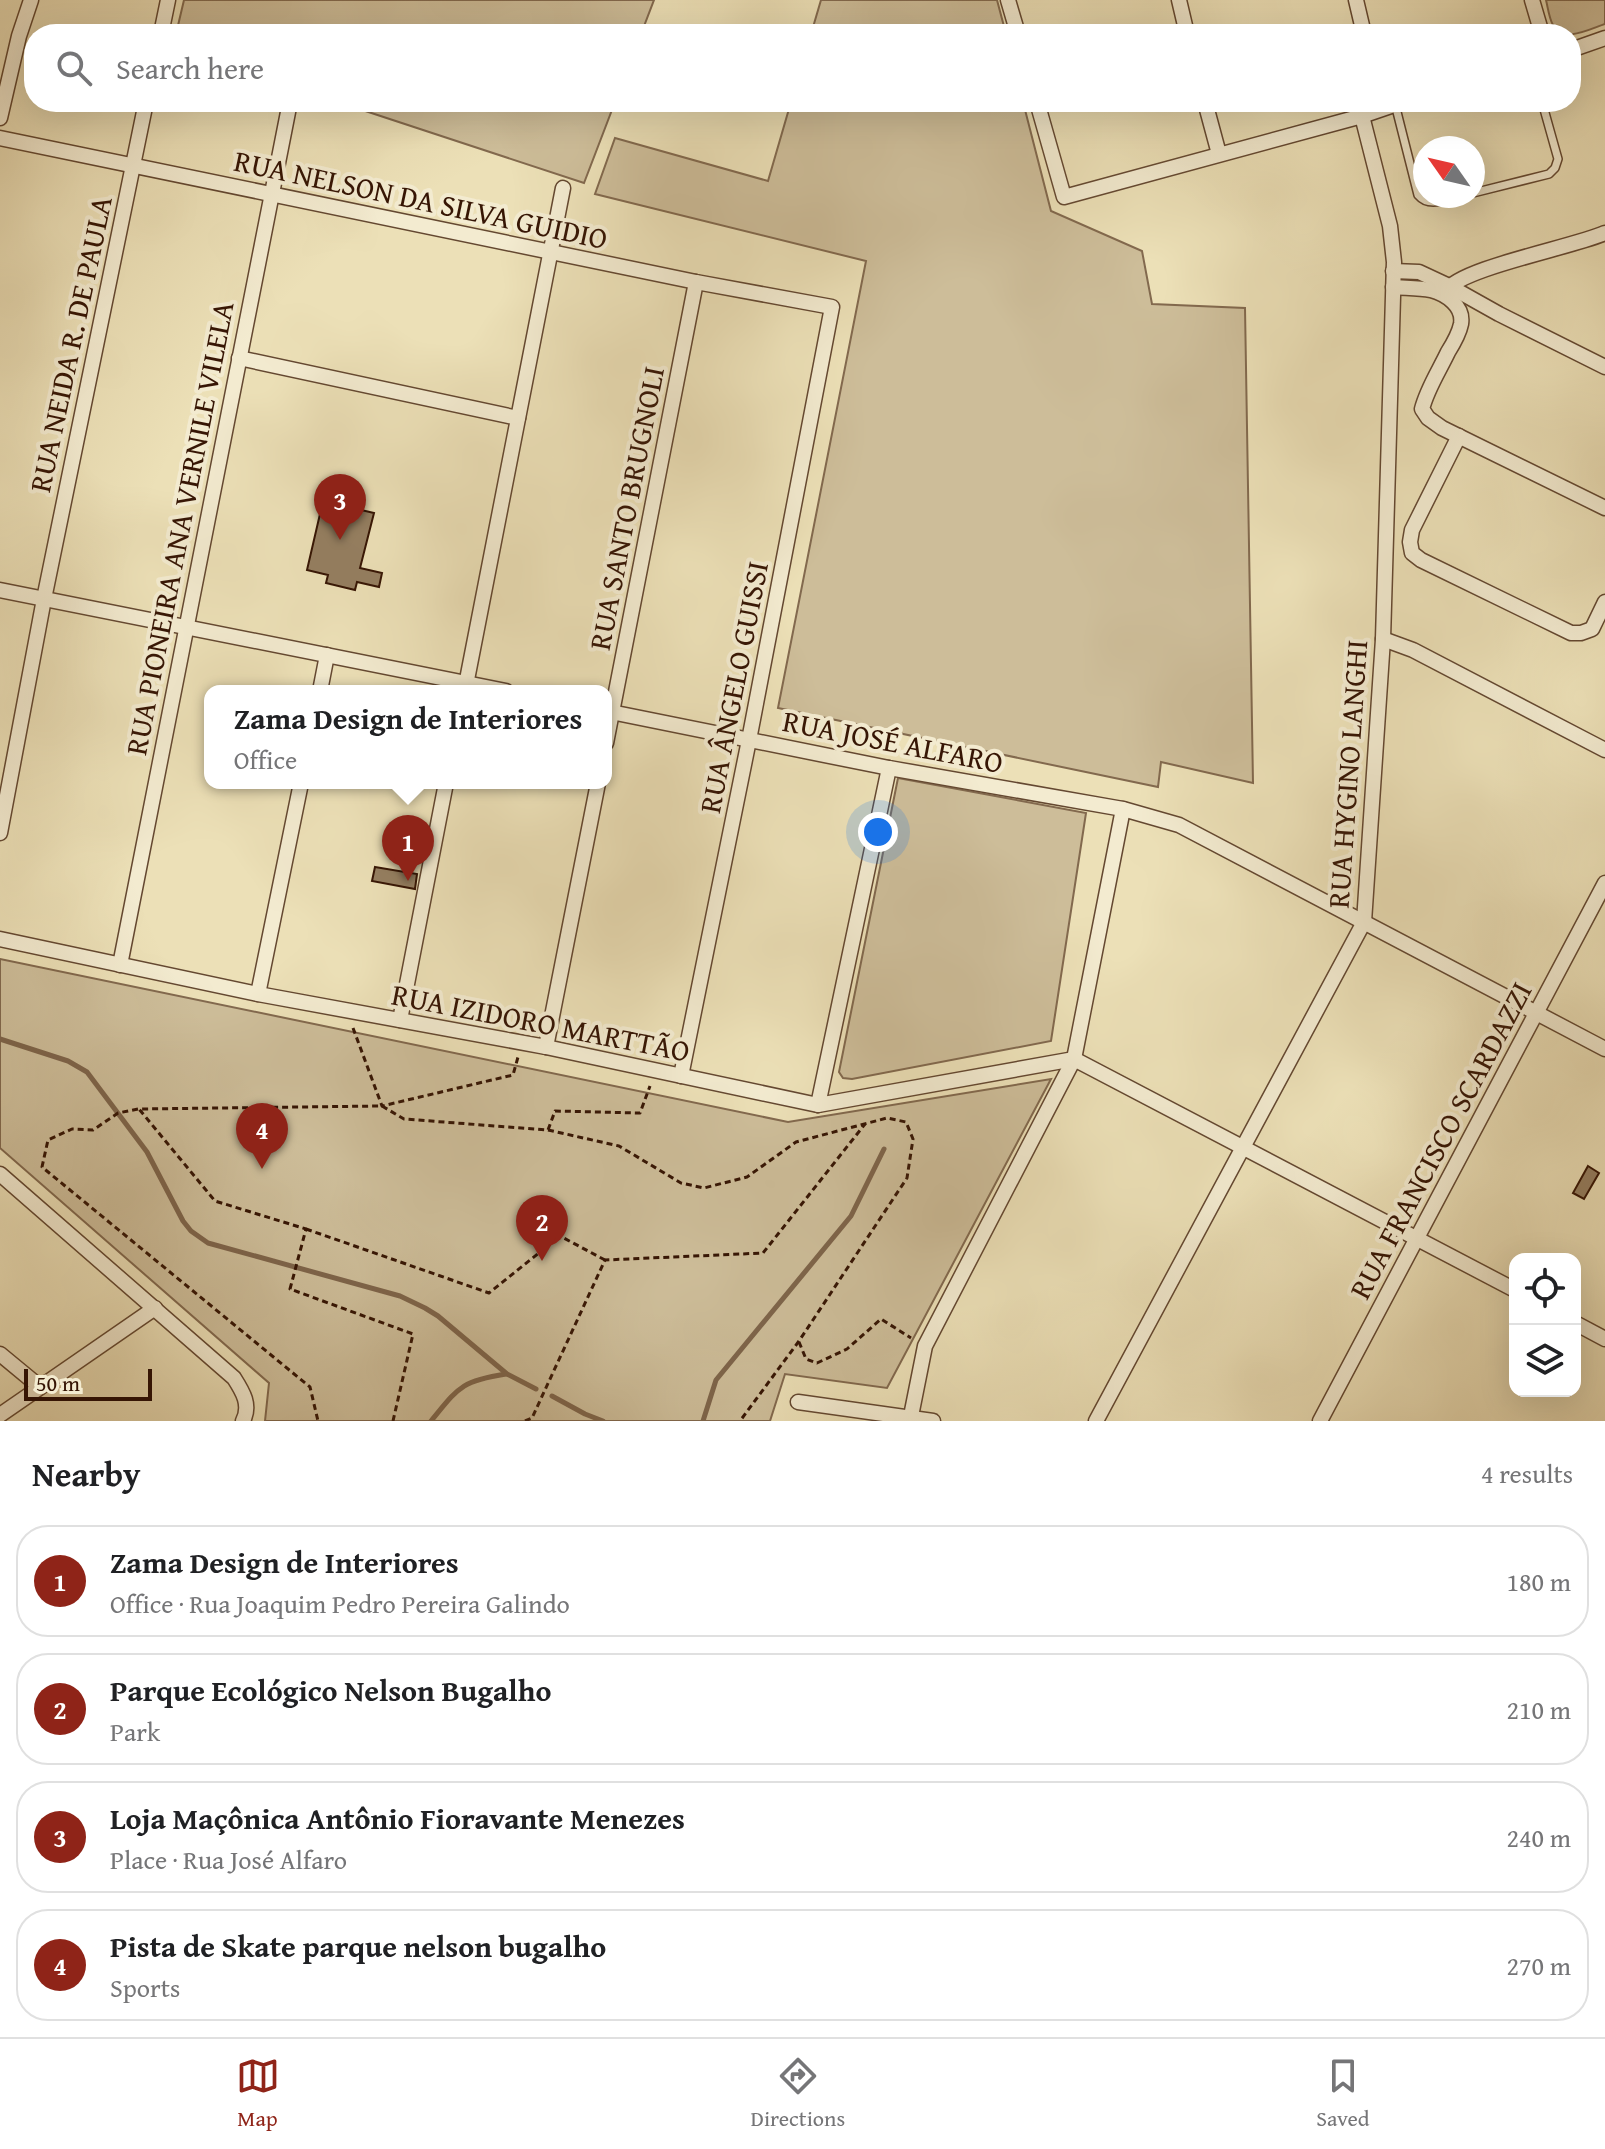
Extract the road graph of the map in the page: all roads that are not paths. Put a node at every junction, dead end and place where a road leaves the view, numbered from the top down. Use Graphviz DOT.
graph roads {
  1 [pos="31,0"];
  2 [pos="168,0"];
  3 [pos="1008,0"];
  4 [pos="1179,0"];
  5 [pos="1356,0"];
  6 [pos="1532,0"];
  7 [pos="163,24"];
  8 [pos="1015,24"];
  9 [pos="1185,24"];
  10 [pos="1362,24"];
  11 [pos="1539,24"];
  12 [pos="1605,38"];
  13 [pos="1581,46"];
  14 [pos="144,112"];
  15 [pos="288,112"];
  16 [pos="1040,112"];
  17 [pos="1208,112"];
  18 [pos="1371,112"];
  19 [pos="1392,112"];
  20 [pos="1545,112"];
  21 [pos="1362,116"];
  22 [pos="0,118"];
  23 [pos="0,138"];
  24 [pos="1219,154"];
  25 [pos="133,166"];
  26 [pos="1413,179"];
  27 [pos="563,188"];
  28 [pos="1485,190"];
  29 [pos="271,194"];
  30 [pos="1605,233"];
  31 [pos="551,252"];
  32 [pos="1393,271"];
  33 [pos="696,282"];
  34 [pos="1393,287"];
  35 [pos="1446,290"];
  36 [pos="832,307"];
  37 [pos="239,358"];
  38 [pos="1605,367"];
  39 [pos="518,418"];
  40 [pos="1459,436"];
  41 [pos="1605,508"];
  42 [pos="0,590"];
  43 [pos="44,599"];
  44 [pos="1605,602"];
  45 [pos="186,627"];
  46 [pos="1383,639"];
  47 [pos="327,655"];
  48 [pos="321,685"];
  49 [pos="456,685"];
  50 [pos="465,685"];
  51 [pos="612,697"];
  52 [pos="612,713"];
  53 [pos="749,740"];
  54 [pos="1605,750"];
  55 [pos="889,768"];
  56 [pos="300,789"];
  57 [pos="445,789"];
  58 [pos="597,789"];
  59 [pos="1123,809"];
  60 [pos="0,833"];
  61 [pos="1605,883"];
  62 [pos="1364,922"];
  63 [pos="0,939"];
  64 [pos="120,965"];
  65 [pos="258,994"];
  66 [pos="1536,1013"];
  67 [pos="400,1020"];
  68 [pos="546,1047"];
  69 [pos="1605,1049"];
  70 [pos="1074,1059"];
  71 [pos="681,1076"];
  72 [pos="818,1105"];
  73 [pos="1242,1148"];
  74 [pos="0,1174"];
  75 [pos="1416,1240"];
  76 [pos="1509,1287"];
  77 [pos="155,1308"];
  78 [pos="1579,1325"];
  79 [pos="1605,1339"];
  80 [pos="0,1354"];
  81 [pos="40,1387"];
  82 [pos="798,1402"];
  83 [pos="0,1415"];
  84 [pos="244,1418"];
  85 [pos="910,1420"];
  86 [pos="933,1421"];
  87 [pos="1096,1421"];
  88 [pos="1320,1421"];
  1 -- 22 [label="street"];
  2 -- 7 [label="street"];
  3 -- 8 [label="street"];
  4 -- 9 [label="street"];
  5 -- 10 [label="street"];
  6 -- 11 [label="street"];
  12 -- 13 [label="street"];
  14 -- 25 [label="street, RUA NEIDA R. DE PAULA"];
  15 -- 29 [label="street, RUA PIONEIRA ANA VERNILE VILELA"];
  16 -- 24 [label="street"];
  17 -- 24 [label="street"];
  18 -- 21 [label="street"];
  19 -- 26 [label="lane"];
  20 -- 28 [label="lane"];
  21 -- 24 [label="street"];
  21 -- 32 [label="street, RUA HYGINO LANGHI"];
  23 -- 25 [label="street, RUA NELSON DA SILVA GUIDIO"];
  25 -- 29 [label="street, RUA NELSON DA SILVA GUIDIO"];
  25 -- 43 [label="street, RUA NEIDA R. DE PAULA"];
  27 -- 31 [label="street"];
  29 -- 31 [label="street, RUA NELSON DA SILVA GUIDIO"];
  29 -- 37 [label="street, RUA PIONEIRA ANA VERNILE VILELA"];
  30 -- 35 [label="street"];
  31 -- 33 [label="street, RUA NELSON DA SILVA GUIDIO"];
  31 -- 39 [label="street"];
  32 -- 34 [label="street, RUA HYGINO LANGHI"];
  32 -- 35 [label="street"];
  33 -- 36 [label="street, RUA NELSON DA SILVA GUIDIO"];
  33 -- 51 [label="street, RUA SANTO BRUGNOLI"];
  34 -- 35 [label="street"];
  34 -- 46 [label="street, RUA HYGINO LANGHI"];
  35 -- 38 [label="street"];
  35 -- 40 [label="street"];
  36 -- 53 [label="street, RUA ÂNGELO GUISSI"];
  37 -- 39 [label="street"];
  37 -- 45 [label="street, RUA PIONEIRA ANA VERNILE VILELA"];
  39 -- 50 [label="street"];
  40 -- 41 [label="street"];
  40 -- 44 [label="street"];
  42 -- 43 [label="street"];
  43 -- 45 [label="street"];
  43 -- 60 [label="street, RUA NEIDA R. DE PAULA"];
  45 -- 47 [label="street"];
  45 -- 64 [label="street, RUA PIONEIRA ANA VERNILE VILELA"];
  46 -- 54 [label="street"];
  46 -- 62 [label="street, RUA HYGINO LANGHI"];
  47 -- 48 [label="street"];
  47 -- 49 [label="street"];
  52 -- 53 [label="street, RUA JOSÉ ALFARO"];
  53 -- 55 [label="street, RUA JOSÉ ALFARO"];
  53 -- 71 [label="street, RUA ÂNGELO GUISSI"];
  55 -- 59 [label="street, RUA JOSÉ ALFARO"];
  55 -- 72 [label="street"];
  56 -- 65 [label="street"];
  57 -- 67 [label="street"];
  58 -- 68 [label="street"];
  59 -- 62 [label="street, RUA JOSÉ ALFARO"];
  59 -- 70 [label="street"];
  61 -- 66 [label="street, RUA FRANCISCO SCARDAZZI"];
  62 -- 66 [label="street, RUA JOSÉ ALFARO"];
  62 -- 73 [label="street, RUA HYGINO LANGHI"];
  63 -- 64 [label="street, RUA IZIDORO MARTTÃO"];
  64 -- 65 [label="street, RUA IZIDORO MARTTÃO"];
  65 -- 67 [label="street, RUA IZIDORO MARTTÃO"];
  66 -- 69 [label="street, RUA JOSÉ ALFARO"];
  66 -- 75 [label="street, RUA FRANCISCO SCARDAZZI"];
  67 -- 68 [label="street, RUA IZIDORO MARTTÃO"];
  68 -- 71 [label="street, RUA IZIDORO MARTTÃO"];
  70 -- 72 [label="street, RUA IZIDORO MARTTÃO"];
  70 -- 73 [label="street"];
  70 -- 85 [label="street"];
  71 -- 72 [label="street, RUA IZIDORO MARTTÃO"];
  73 -- 75 [label="street"];
  73 -- 87 [label="street, RUA HYGINO LANGHI"];
  74 -- 77 [label="street"];
  75 -- 76 [label="street"];
  75 -- 88 [label="street, RUA FRANCISCO SCARDAZZI"];
  77 -- 81 [label="street"];
  77 -- 84 [label="street"];
  78 -- 79 [label="street"];
  80 -- 81 [label="street"];
  81 -- 83 [label="street"];
  82 -- 85 [label="street"];
  85 -- 86 [label="street"];
}
